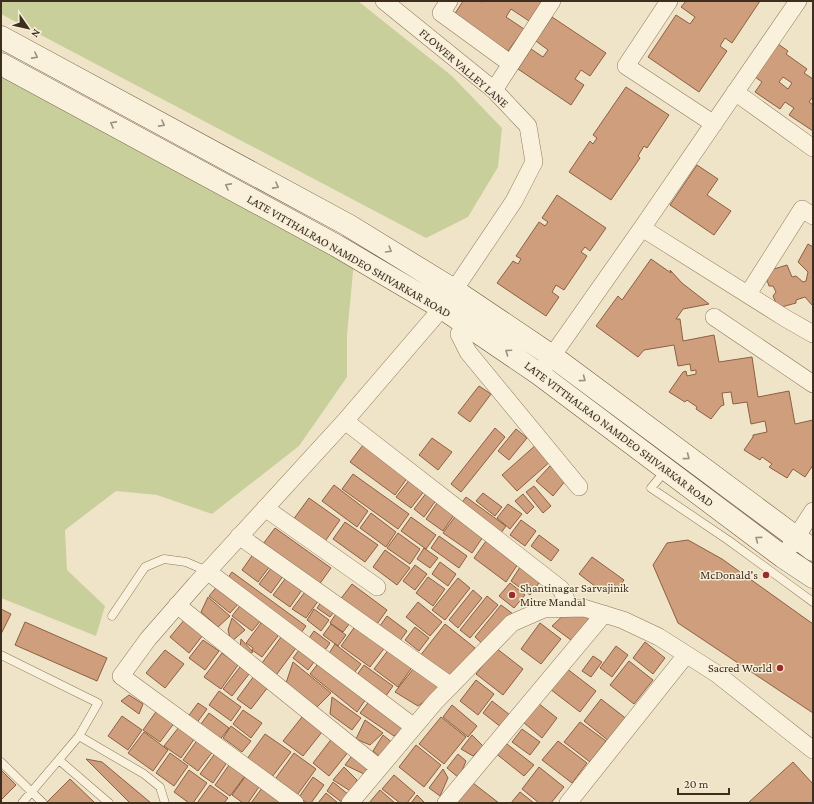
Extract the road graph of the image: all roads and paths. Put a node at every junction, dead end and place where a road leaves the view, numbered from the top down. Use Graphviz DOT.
graph roads {
  1 [pos="384,1"];
  2 [pos="449,1"];
  3 [pos="552,1"];
  4 [pos="669,1"];
  5 [pos="798,1"];
  6 [pos="1,37"];
  7 [pos="1,64"];
  8 [pos="511,64"];
  9 [pos="494,90"];
  10 [pos="735,92"];
  11 [pos="714,124"];
  12 [pos="813,148"];
  13 [pos="813,216"];
  14 [pos="642,228"];
  15 [pos="454,290"];
  16 [pos="748,294"];
  17 [pos="442,308"];
  18 [pos="714,318"];
  19 [pos="466,323"];
  20 [pos="813,334"];
  21 [pos="552,356"];
  22 [pos="539,374"];
  23 [pos="813,384"];
  24 [pos="345,421"];
  25 [pos="579,487"];
  26 [pos="265,508"];
  27 [pos="813,511"];
  28 [pos="734,533"];
  29 [pos="239,536"];
  30 [pos="795,538"];
  31 [pos="813,550"];
  32 [pos="783,557"];
  33 [pos="207,572"];
  34 [pos="813,577"];
  35 [pos="377,587"];
  36 [pos="813,602"];
  37 [pos="177,605"];
  38 [pos="570,608"];
  39 [pos="604,614"];
  40 [pos="112,616"];
  41 [pos="1,655"];
  42 [pos="686,655"];
  43 [pos="451,686"];
  44 [pos="414,727"];
  45 [pos="79,736"];
  46 [pos="813,750"];
  47 [pos="59,760"];
  48 [pos="1,762"];
  49 [pos="379,768"];
  50 [pos="32,792"];
  51 [pos="22,803"];
  52 [pos="42,803"];
  53 [pos="109,803"];
  54 [pos="165,803"];
  55 [pos="295,803"];
  56 [pos="350,803"];
  57 [pos="446,803"];
  58 [pos="568,803"];
  1 -- 9 [label="street, FLOWER VALLEY LANE"];
  2 -- 8 [label="street"];
  3 -- 8 [label="street"];
  4 -- 11 [label="street"];
  5 -- 10 [label="street"];
  6 -- 15 [label="main road, LATE VITTHALRAO NAMDEO SHIVARKAR ROAD, one-way"];
  17 -- 7 [label="main road, LATE VITTHALRAO NAMDEO SHIVARKAR ROAD, one-way"];
  8 -- 9 [label="street"];
  9 -- 15 [label="street, FLOWER VALLEY LANE"];
  10 -- 11 [label="street"];
  10 -- 12 [label="street"];
  11 -- 14 [label="street"];
  13 -- 16 [label="street"];
  14 -- 16 [label="street"];
  14 -- 21 [label="street"];
  15 -- 17 [label="street, FLOWER VALLEY LANE"];
  15 -- 21 [label="main road, LATE VITTHALRAO NAMDEO SHIVARKAR ROAD"];
  16 -- 20 [label="street"];
  17 -- 19 [label="main road, LATE VITTHALRAO NAMDEO SHIVARKAR ROAD"];
  17 -- 24 [label="street, FLOWER VALLEY LANE"];
  18 -- 23 [label="street"];
  22 -- 19 [label="main road, LATE VITTHALRAO NAMDEO SHIVARKAR ROAD, one-way"];
  19 -- 25 [label="street"];
  21 -- 22 [label="street"];
  21 -- 30 [label="main road, LATE VITTHALRAO NAMDEO SHIVARKAR ROAD, one-way"];
  22 -- 28 [label="main road, LATE VITTHALRAO NAMDEO SHIVARKAR ROAD"];
  24 -- 26 [label="street, FLOWER VALLEY LANE"];
  24 -- 38 [label="street"];
  26 -- 29 [label="street, FLOWER VALLEY LANE"];
  26 -- 35 [label="street"];
  27 -- 30 [label="street"];
  32 -- 28 [label="main road, LATE VITTHALRAO NAMDEO SHIVARKAR ROAD, one-way"];
  28 -- 36 [label="lane"];
  29 -- 33 [label="street, FLOWER VALLEY LANE"];
  29 -- 43 [label="street"];
  30 -- 31 [label="main road, LATE VITTHALRAO NAMDEO SHIVARKAR ROAD"];
  30 -- 32 [label="street"];
  32 -- 34 [label="main road, LATE VITTHALRAO NAMDEO SHIVARKAR ROAD"];
  33 -- 37 [label="street, FLOWER VALLEY LANE"];
  33 -- 40 [label="lane"];
  33 -- 44 [label="street"];
  37 -- 49 [label="street"];
  37 -- 55 [label="street, FLOWER VALLEY LANE"];
  38 -- 39 [label="street"];
  38 -- 43 [label="street"];
  39 -- 42 [label="street"];
  39 -- 57 [label="street"];
  41 -- 45 [label="lane"];
  42 -- 46 [label="street"];
  42 -- 58 [label="street"];
  43 -- 44 [label="street"];
  44 -- 49 [label="street"];
  45 -- 47 [label="lane"];
  45 -- 54 [label="lane"];
  47 -- 50 [label="lane"];
  47 -- 53 [label="lane"];
  48 -- 50 [label="lane"];
  49 -- 56 [label="street"];
  50 -- 51 [label="lane"];
  50 -- 52 [label="lane"];
}
